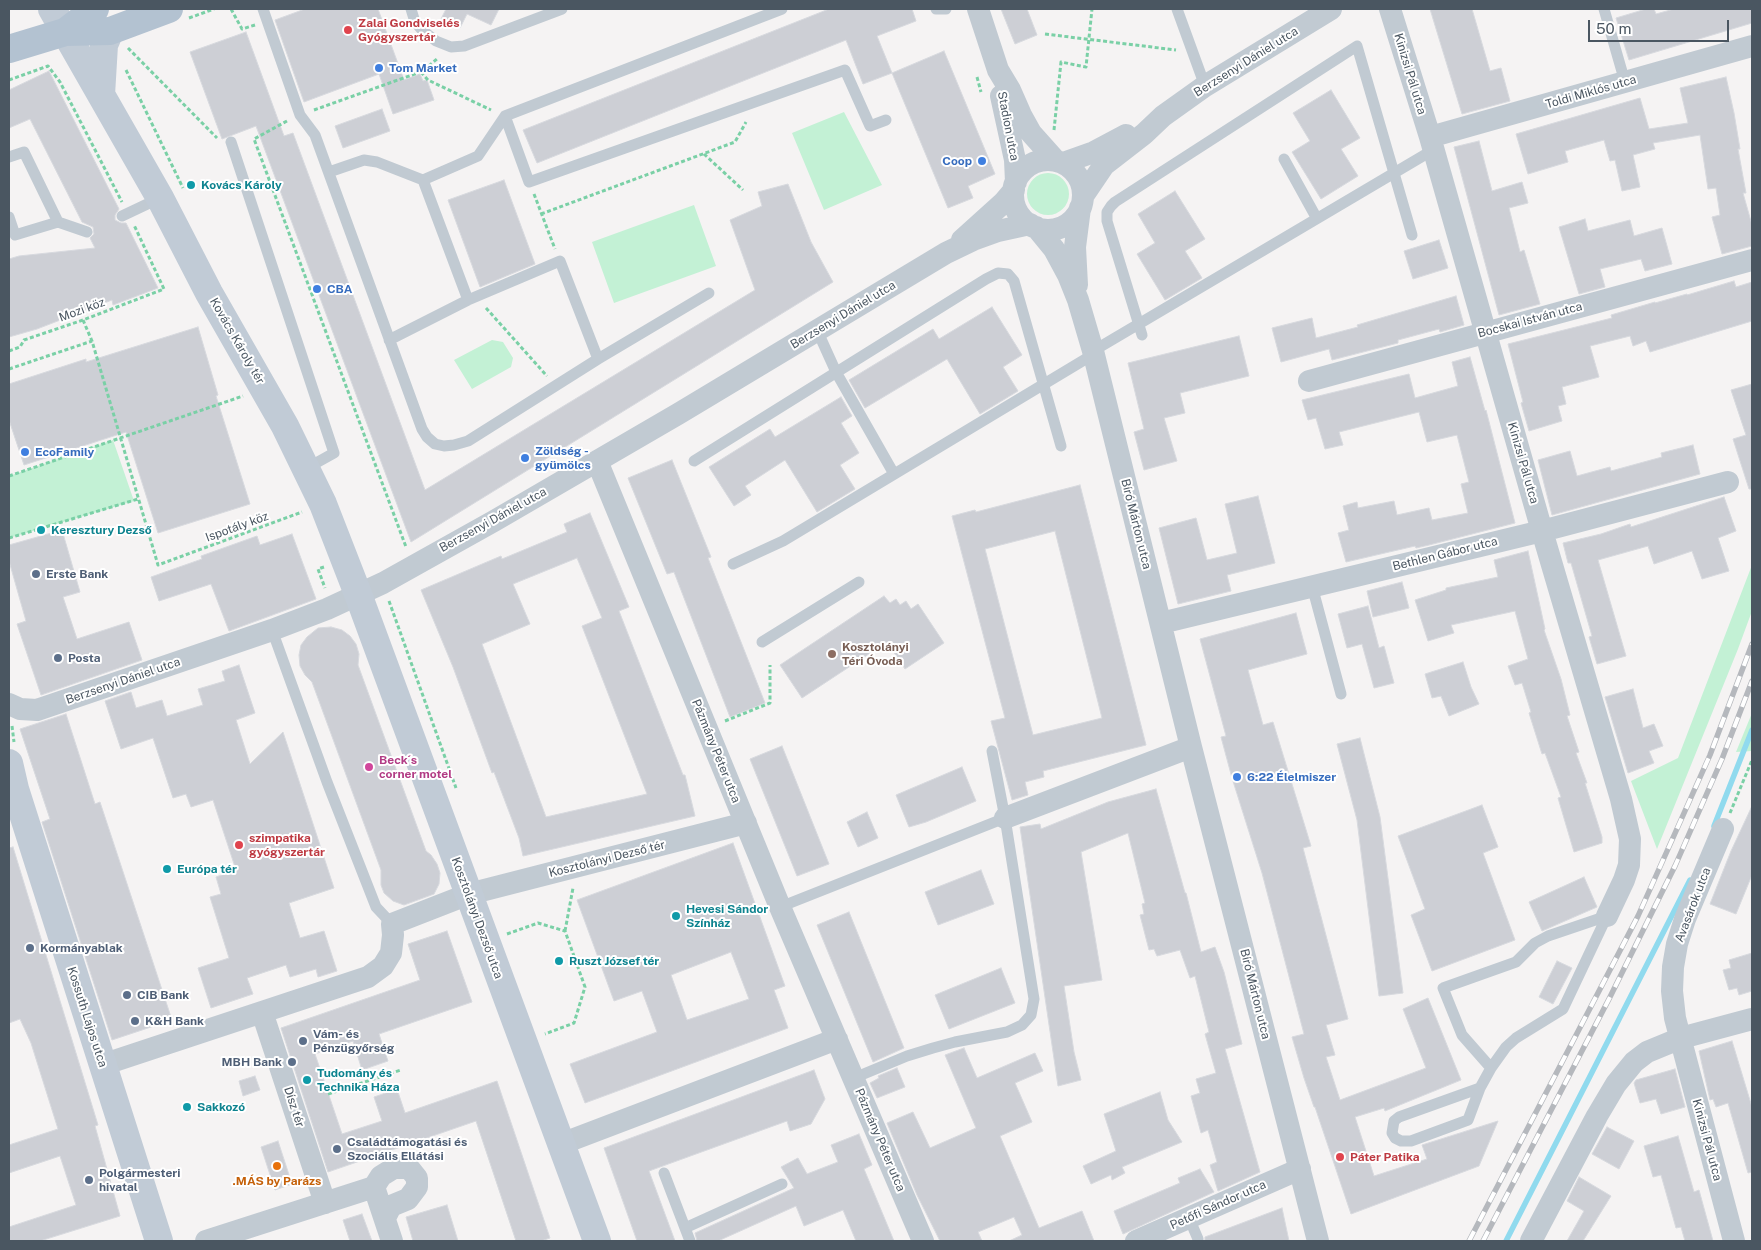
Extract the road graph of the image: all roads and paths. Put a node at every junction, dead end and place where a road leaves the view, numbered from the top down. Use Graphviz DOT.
graph roads {
  1 [pos="169,9"];
  2 [pos="231,9"];
  3 [pos="263,9"];
  4 [pos="411,9"];
  5 [pos="562,9"];
  6 [pos="782,9"];
  7 [pos="936,9"];
  8 [pos="946,9"];
  9 [pos="978,9"];
  10 [pos="1092,9"];
  11 [pos="1177,9"];
  12 [pos="1331,9"];
  13 [pos="1390,9"];
  14 [pos="1604,9"];
  15 [pos="59,20"];
  16 [pos="267,20"];
  17 [pos="109,28"];
  18 [pos="1045,34"];
  19 [pos="1090,38"];
  20 [pos="1752,46"];
  21 [pos="451,47"];
  22 [pos="9,49"];
  23 [pos="1193,52"];
  24 [pos="998,70"];
  25 [pos="421,72"];
  26 [pos="975,72"];
  27 [pos="9,80"];
  28 [pos="1625,82"];
  29 [pos="1205,86"];
  30 [pos="102,95"];
  31 [pos="983,97"];
  32 [pos="757,101"];
  33 [pos="300,115"];
  34 [pos="505,116"];
  35 [pos="1163,116"];
  36 [pos="886,120"];
  37 [pos="1054,134"];
  38 [pos="254,139"];
  39 [pos="231,142"];
  40 [pos="1431,144"];
  41 [pos="704,154"];
  42 [pos="9,157"];
  43 [pos="1284,159"];
  44 [pos="1059,162"];
  45 [pos="329,172"];
  46 [pos="1393,173"];
  47 [pos="423,180"];
  48 [pos="530,182"];
  49 [pos="1015,186"];
  50 [pos="743,190"];
  51 [pos="160,198"];
  52 [pos="1082,202"];
  53 [pos="541,214"];
  54 [pos="125,215"];
  55 [pos="9,217"];
  56 [pos="1316,217"];
  57 [pos="58,222"];
  58 [pos="1033,226"];
  59 [pos="87,232"];
  60 [pos="1412,235"];
  61 [pos="946,253"];
  62 [pos="1752,260"];
  63 [pos="560,261"];
  64 [pos="709,293"];
  65 [pos="472,298"];
  66 [pos="1078,300"];
  67 [pos="83,320"];
  68 [pos="817,330"];
  69 [pos="1140,330"];
  70 [pos="1486,332"];
  71 [pos="390,340"];
  72 [pos="92,341"];
  73 [pos="9,351"];
  74 [pos="1093,352"];
  75 [pos="598,359"];
  76 [pos="9,369"];
  77 [pos="836,372"];
  78 [pos="1309,381"];
  79 [pos="1043,383"];
  80 [pos="556,387"];
  81 [pos="265,390"];
  82 [pos="120,438"];
  83 [pos="1061,446"];
  84 [pos="597,461"];
  85 [pos="694,461"];
  86 [pos="307,468"];
  87 [pos="894,474"];
  88 [pos="9,476"];
  89 [pos="1728,482"];
  90 [pos="138,499"];
  91 [pos="324,504"];
  92 [pos="1542,531"];
  93 [pos="9,538"];
  94 [pos="407,550"];
  95 [pos="733,564"];
  96 [pos="860,582"];
  97 [pos="1312,586"];
  98 [pos="358,594"];
  99 [pos="1161,623"];
  100 [pos="272,630"];
  101 [pos="762,642"];
  102 [pos="770,665"];
  103 [pos="1341,694"];
  104 [pos="9,704"];
  105 [pos="707,728"];
  106 [pos="1192,748"];
  107 [pos="992,751"];
  108 [pos="1752,760"];
  109 [pos="9,763"];
  110 [pos="1005,818"];
  111 [pos="746,823"];
  112 [pos="1723,829"];
  113 [pos="576,867"];
  114 [pos="469,894"];
  115 [pos="780,907"];
  116 [pos="1607,916"];
  117 [pos="392,924"];
  118 [pos="565,931"];
  119 [pos="486,941"];
  120 [pos="262,1012"];
  121 [pos="1752,1019"];
  122 [pos="1681,1038"];
  123 [pos="837,1039"];
  124 [pos="523,1042"];
  125 [pos="102,1065"];
  126 [pos="1491,1068"];
  127 [pos="400,1070"];
  128 [pos="854,1078"];
  129 [pos="1480,1088"];
  130 [pos="328,1094"];
  131 [pos="561,1144"];
  132 [pos="1300,1170"];
  133 [pos="664,1173"];
  134 [pos="782,1184"];
  135 [pos="374,1187"];
  136 [pos="325,1203"];
  137 [pos="385,1218"];
  138 [pos="1189,1218"];
  139 [pos="685,1228"];
  140 [pos="1198,1239"];
  141 [pos="159,1241"];
  142 [pos="206,1241"];
  143 [pos="392,1241"];
  144 [pos="597,1241"];
  145 [pos="690,1241"];
  146 [pos="923,1241"];
  147 [pos="1136,1241"];
  148 [pos="1318,1241"];
  149 [pos="1531,1241"];
  150 [pos="1734,1241"];
  1 -- 17 [label="main road"];
  2 -- 16 [label="path"];
  3 -- 16 [label="lane"];
  4 -- 21 [label="lane"];
  5 -- 21 [label="lane"];
  6 -- 34 [label="lane"];
  7 -- 8 [label="lane"];
  9 -- 24 [label="street, Stadion utca"];
  10 -- 19 [label="path"];
  11 -- 23 [label="lane"];
  12 -- 29 [label="street, Berzsenyi Dániel utca"];
  13 -- 40 [label="street, Kinizsi Pál utca"];
  14 -- 28 [label="lane"];
  15 -- 17 [label="main road"];
  15 -- 22 [label="main road"];
  15 -- 30 [label="main road, Kovács Károly tér"];
  16 -- 33 [label="lane"];
  17 -- 30 [label="main road"];
  17 -- 39 [label="path"];
  18 -- 19 [label="path"];
  19 -- 23 [label="path"];
  19 -- 37 [label="path"];
  20 -- 28 [label="street, Toldi Miklós utca"];
  21 -- 25 [label="path"];
  23 -- 29 [label="lane"];
  24 -- 44 [label="street, Stadion utca"];
  24 -- 49 [label="street, Stadion utca"];
  25 -- 33 [label="path"];
  25 -- 34 [label="path"];
  26 -- 31 [label="path"];
  27 -- 54 [label="path"];
  28 -- 40 [label="street, Toldi Miklós utca"];
  29 -- 35 [label="street, Berzsenyi Dániel utca"];
  30 -- 51 [label="main road, Kovács Károly tér"];
  32 -- 36 [label="lane"];
  32 -- 41 [label="path"];
  32 -- 48 [label="lane"];
  33 -- 38 [label="path"];
  33 -- 45 [label="lane"];
  34 -- 47 [label="lane"];
  34 -- 48 [label="lane"];
  35 -- 44 [label="street, Berzsenyi Dániel utca"];
  35 -- 52 [label="street, Berzsenyi Dániel utca"];
  38 -- 39 [label="path"];
  38 -- 94 [label="path"];
  39 -- 86 [label="lane"];
  40 -- 46 [label="lane"];
  40 -- 70 [label="street, Kinizsi Pál utca"];
  41 -- 50 [label="path"];
  41 -- 53 [label="path"];
  42 -- 57 [label="lane"];
  43 -- 56 [label="lane"];
  44 -- 49 [label="street"];
  44 -- 52 [label="street"];
  45 -- 47 [label="lane"];
  45 -- 71 [label="lane"];
  46 -- 56 [label="lane"];
  46 -- 60 [label="lane"];
  46 -- 69 [label="lane"];
  47 -- 65 [label="lane"];
  48 -- 53 [label="path"];
  49 -- 58 [label="street"];
  49 -- 61 [label="street, Berzsenyi Dániel utca"];
  51 -- 54 [label="lane"];
  51 -- 81 [label="main road, Kovács Károly tér"];
  52 -- 58 [label="street"];
  52 -- 66 [label="street, Bíró Márton utca"];
  53 -- 63 [label="path"];
  54 -- 67 [label="path, Mozi köz"];
  55 -- 57 [label="lane"];
  56 -- 69 [label="lane"];
  57 -- 59 [label="lane"];
  58 -- 61 [label="street, Berzsenyi Dániel utca"];
  58 -- 66 [label="street, Bíró Márton utca"];
  61 -- 68 [label="street, Berzsenyi Dániel utca"];
  62 -- 70 [label="street, Bocskai István utca"];
  63 -- 65 [label="lane"];
  63 -- 75 [label="lane"];
  64 -- 75 [label="lane"];
  65 -- 71 [label="lane"];
  65 -- 80 [label="path"];
  66 -- 74 [label="street, Bíró Márton utca"];
  67 -- 72 [label="path"];
  67 -- 73 [label="path, Mozi köz"];
  68 -- 77 [label="lane"];
  68 -- 84 [label="street, Berzsenyi Dániel utca"];
  69 -- 74 [label="lane"];
  70 -- 78 [label="street, Bocskai István utca"];
  70 -- 92 [label="street, Kinizsi Pál utca"];
  71 -- 80 [label="lane"];
  72 -- 76 [label="path"];
  72 -- 82 [label="path"];
  74 -- 79 [label="lane"];
  74 -- 99 [label="street, Bíró Márton utca"];
  75 -- 80 [label="lane"];
  77 -- 79 [label="lane"];
  77 -- 85 [label="lane"];
  77 -- 87 [label="lane"];
  79 -- 83 [label="lane"];
  79 -- 87 [label="lane"];
  81 -- 82 [label="path"];
  81 -- 86 [label="main road, Kovács Károly tér"];
  82 -- 88 [label="path"];
  82 -- 90 [label="path"];
  84 -- 98 [label="street, Berzsenyi Dániel utca"];
  84 -- 105 [label="street, Pázmány Péter utca"];
  86 -- 91 [label="main road, Kovács Károly tér"];
  87 -- 95 [label="lane"];
  89 -- 92 [label="street, Bethlen Gábor utca"];
  90 -- 91 [label="path, Ispotály köz"];
  90 -- 93 [label="path"];
  91 -- 98 [label="main road, Kovács Károly tér"];
  92 -- 97 [label="street, Bethlen Gábor utca"];
  92 -- 116 [label="street, Kinizsi Pál utca"];
  96 -- 101 [label="lane"];
  97 -- 99 [label="street, Bethlen Gábor utca"];
  97 -- 103 [label="lane"];
  98 -- 100 [label="street, Berzsenyi Dániel utca"];
  98 -- 114 [label="main road, Kosztolányi Dezső utca"];
  99 -- 106 [label="street, Bíró Márton utca"];
  100 -- 104 [label="street, Berzsenyi Dániel utca"];
  100 -- 117 [label="lane"];
  102 -- 105 [label="path"];
  105 -- 111 [label="street, Pázmány Péter utca"];
  106 -- 110 [label="street"];
  106 -- 132 [label="street, Bíró Márton utca"];
  107 -- 110 [label="lane"];
  108 -- 112 [label="path"];
  109 -- 125 [label="main road, Kossuth Lajos utca"];
  110 -- 115 [label="lane"];
  110 -- 128 [label="lane"];
  111 -- 113 [label="street, Kosztolányi Dezső tér"];
  111 -- 115 [label="street, Pázmány Péter utca"];
  112 -- 122 [label="street, Avasárok utca"];
  113 -- 114 [label="street, Kosztolányi Dezső tér"];
  113 -- 118 [label="path"];
  114 -- 117 [label="street, Kosztolányi Dezső tér"];
  114 -- 119 [label="main road, Kosztolányi Dezső utca"];
  115 -- 123 [label="street, Pázmány Péter utca"];
  116 -- 126 [label="lane"];
  116 -- 126 [label="lane"];
  117 -- 120 [label="street"];
  118 -- 119 [label="path"];
  118 -- 124 [label="path"];
  119 -- 124 [label="main road, Kosztolányi Dezső utca"];
  120 -- 125 [label="street"];
  120 -- 136 [label="street, Dísz tér"];
  121 -- 122 [label="street"];
  122 -- 149 [label="street"];
  122 -- 150 [label="street, Kinizsi Pál utca"];
  123 -- 128 [label="street, Pázmány Péter utca"];
  123 -- 131 [label="street"];
  124 -- 131 [label="main road, Kosztolányi Dezső utca"];
  125 -- 141 [label="main road, Kossuth Lajos utca"];
  126 -- 129 [label="lane"];
  127 -- 130 [label="path"];
  128 -- 146 [label="street, Pázmány Péter utca"];
  129 -- 129 [label="lane"];
  131 -- 144 [label="main road, Kosztolányi Dezső utca"];
  132 -- 138 [label="street, Petőfi Sándor utca"];
  132 -- 148 [label="street, Bíró Márton utca"];
  133 -- 139 [label="lane"];
  134 -- 139 [label="lane"];
  135 -- 136 [label="street"];
  135 -- 137 [label="street"];
  135 -- 137 [label="street"];
  136 -- 142 [label="street"];
  137 -- 143 [label="street"];
  138 -- 140 [label="lane"];
  138 -- 147 [label="street, Petőfi Sándor utca"];
  139 -- 145 [label="lane"];
}
